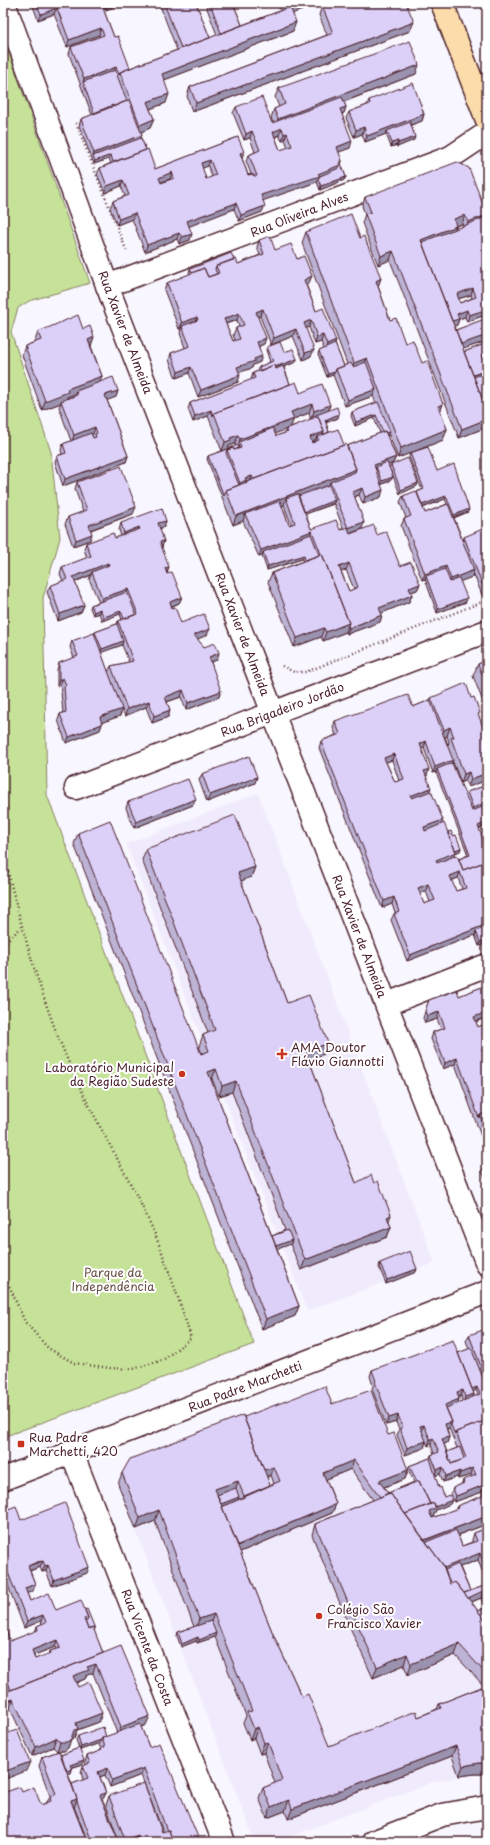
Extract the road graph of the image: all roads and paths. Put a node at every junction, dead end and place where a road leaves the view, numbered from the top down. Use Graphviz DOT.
graph roads {
  1 [pos="4,3"];
  2 [pos="442,3"];
  3 [pos="487,120"];
  4 [pos="75,121"];
  5 [pos="487,133"];
  6 [pos="136,275"];
  7 [pos="107,286"];
  8 [pos="487,600"];
  9 [pos="487,631"];
  10 [pos="278,663"];
  11 [pos="273,712"];
  12 [pos="76,788"];
  13 [pos="3,852"];
  14 [pos="21,928"];
  15 [pos="3,944"];
  16 [pos="487,965"];
  17 [pos="386,1004"];
  18 [pos="487,1264"];
  19 [pos="3,1272"];
  20 [pos="487,1292"];
  21 [pos="72,1452"];
  22 [pos="3,1479"];
  23 [pos="487,1807"];
  24 [pos="224,1842"];
  25 [pos="373,1842"];
  1 -- 7 [label="street, Rua Xavier de Almeida"];
  2 -- 3 [label="main road"];
  4 -- 6 [label="path"];
  5 -- 6 [label="street, Rua Oliveira Alves"];
  6 -- 7 [label="street, Rua Oliveira Alves"];
  7 -- 11 [label="street, Rua Xavier de Almeida"];
  8 -- 10 [label="path"];
  9 -- 11 [label="street, Rua Brigadeiro Jordão"];
  11 -- 12 [label="street, Rua Brigadeiro Jordão"];
  11 -- 17 [label="street, Rua Xavier de Almeida"];
  13 -- 14 [label="path"];
  14 -- 15 [label="path"];
  14 -- 19 [label="path"];
  16 -- 17 [label="street"];
  17 -- 18 [label="street, Rua Xavier de Almeida"];
  20 -- 21 [label="street, Rua Padre Marchetti"];
  21 -- 22 [label="street, Rua Padre Marchetti"];
  21 -- 24 [label="street, Rua Vicente da Costa"];
  23 -- 25 [label="street"];
}
